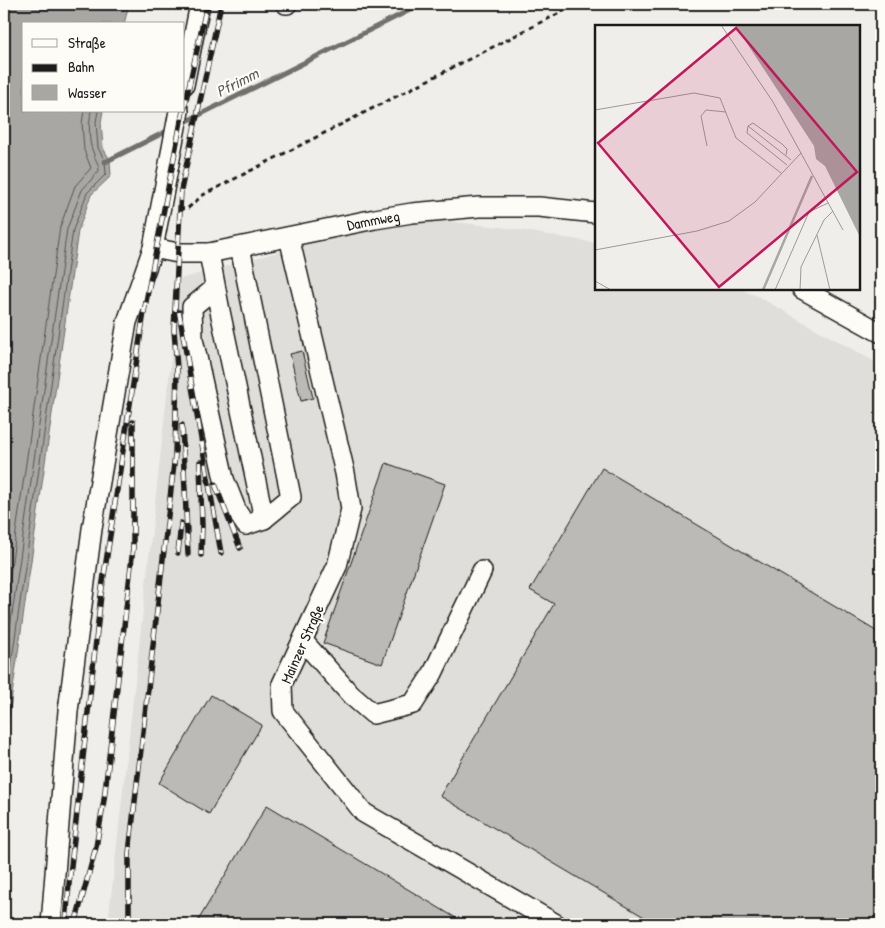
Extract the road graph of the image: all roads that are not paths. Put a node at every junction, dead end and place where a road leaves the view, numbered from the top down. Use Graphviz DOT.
graph roads {
  1 [pos="200,4"];
  2 [pos="185,80"];
  3 [pos="179,112"];
  4 [pos="595,213"];
  5 [pos="290,237"];
  6 [pos="240,247"];
  7 [pos="153,248"];
  8 [pos="209,253"];
  9 [pos="215,288"];
  10 [pos="804,290"];
  11 [pos="881,333"];
  12 [pos="264,519"];
  13 [pos="482,571"];
  14 [pos="303,640"];
  15 [pos="51,924"];
  16 [pos="556,924"];
  1 -- 2 [label="street"];
  3 -- 7 [label="street"];
  4 -- 5 [label="street, Dammweg"];
  5 -- 6 [label="street, Dammweg"];
  5 -- 14 [label="street, Mainzer Straße"];
  6 -- 8 [label="street, Dammweg"];
  6 -- 12 [label="street"];
  7 -- 8 [label="street, Dammweg"];
  7 -- 15 [label="street"];
  8 -- 9 [label="street"];
  9 -- 12 [label="street"];
  9 -- 12 [label="street"];
  10 -- 11 [label="street"];
  13 -- 14 [label="street"];
  14 -- 16 [label="street, Mainzer Straße"];
}
